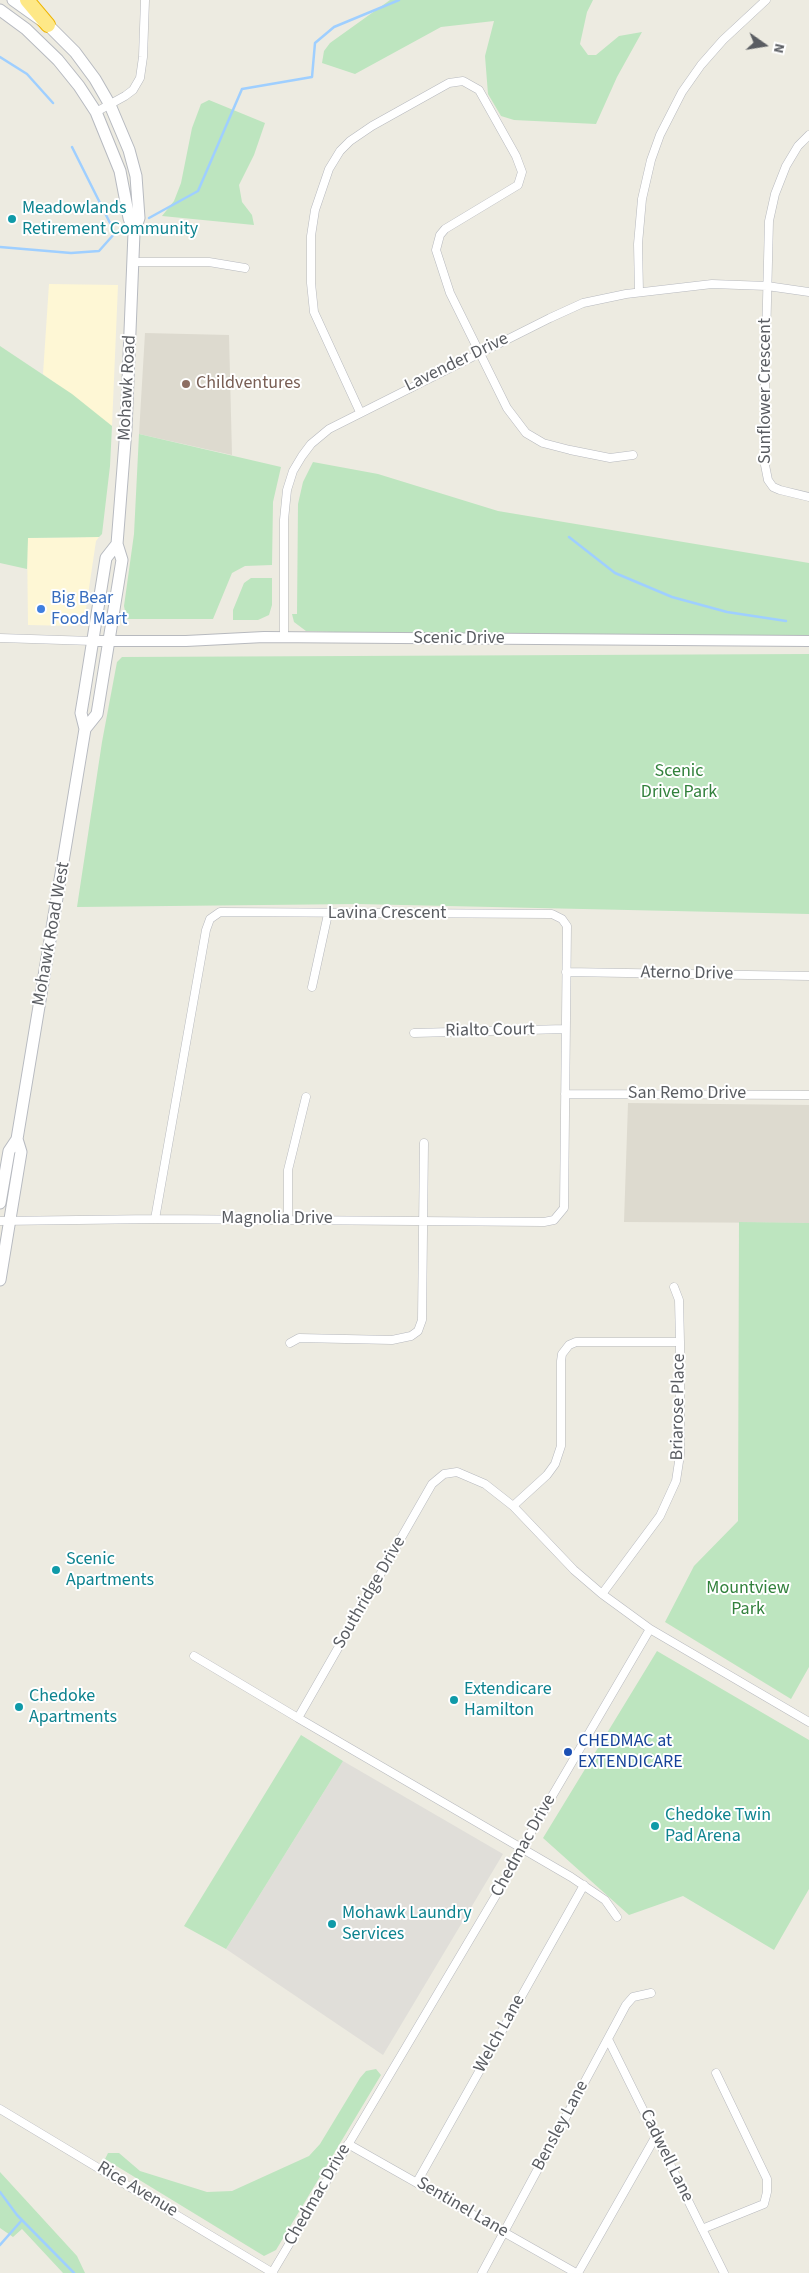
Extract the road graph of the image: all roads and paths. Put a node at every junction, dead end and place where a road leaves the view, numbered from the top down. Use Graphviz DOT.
graph roads {
  1 [pos="13,0"];
  2 [pos="27,0"];
  3 [pos="145,0"];
  4 [pos="766,0"];
  5 [pos="0,10"];
  6 [pos="48,25"];
  7 [pos="110,105"];
  8 [pos="96,112"];
  9 [pos="809,135"];
  10 [pos="134,233"];
  11 [pos="134,262"];
  12 [pos="245,268"];
  13 [pos="767,286"];
  14 [pos="639,292"];
  15 [pos="809,292"];
  16 [pos="479,353"];
  17 [pos="360,412"];
  18 [pos="633,455"];
  19 [pos="809,497"];
  20 [pos="117,544"];
  21 [pos="284,637"];
  22 [pos="0,638"];
  23 [pos="110,640"];
  24 [pos="93,641"];
  25 [pos="809,641"];
  26 [pos="86,728"];
  27 [pos="328,914"];
  28 [pos="566,972"];
  29 [pos="809,976"];
  30 [pos="312,987"];
  31 [pos="565,1029"];
  32 [pos="414,1033"];
  33 [pos="565,1094"];
  34 [pos="809,1095"];
  35 [pos="306,1097"];
  36 [pos="18,1139"];
  37 [pos="424,1143"];
  38 [pos="0,1204"];
  39 [pos="155,1218"];
  40 [pos="288,1219"];
  41 [pos="424,1220"];
  42 [pos="554,1220"];
  43 [pos="5,1222"];
  44 [pos="0,1280"];
  45 [pos="674,1287"];
  46 [pos="290,1342"];
  47 [pos="680,1342"];
  48 [pos="513,1506"];
  49 [pos="602,1594"];
  50 [pos="650,1629"];
  51 [pos="194,1656"];
  52 [pos="298,1718"];
  53 [pos="809,1722"];
  54 [pos="523,1847"];
  55 [pos="584,1885"];
  56 [pos="617,1917"];
  57 [pos="650,1993"];
  58 [pos="608,2039"];
  59 [pos="716,2073"];
  60 [pos="0,2109"];
  61 [pos="656,2136"];
  62 [pos="348,2144"];
  63 [pos="416,2182"];
  64 [pos="702,2229"];
  65 [pos="504,2232"];
  66 [pos="721,2272"];
  67 [pos="272,2273"];
  68 [pos="482,2273"];
  69 [pos="577,2273"];
  1 -- 6 [label="main road, Mohawk Road"];
  2 -- 6 [label="highway"];
  3 -- 7 [label="street"];
  4 -- 14 [label="street"];
  5 -- 8 [label="main road, Mohawk Road"];
  6 -- 7 [label="main road, Mohawk Road"];
  7 -- 8 [label="street"];
  7 -- 10 [label="main road, Mohawk Road"];
  8 -- 10 [label="main road, Mohawk Road"];
  9 -- 13 [label="street, Sunflower Crescent"];
  10 -- 11 [label="main road, Mohawk Road"];
  11 -- 12 [label="street"];
  11 -- 20 [label="main road, Mohawk Road"];
  13 -- 14 [label="street, Lavender Drive"];
  13 -- 15 [label="street, Lavender Drive"];
  13 -- 19 [label="street, Sunflower Crescent"];
  14 -- 16 [label="street, Lavender Drive"];
  16 -- 17 [label="street, Lavender Drive"];
  16 -- 17 [label="street"];
  16 -- 18 [label="street"];
  17 -- 21 [label="street, Lavender Drive"];
  20 -- 23 [label="main road, Mohawk Road"];
  20 -- 24 [label="main road, Mohawk Road"];
  21 -- 23 [label="street, Scenic Drive"];
  21 -- 25 [label="street, Scenic Drive"];
  22 -- 24 [label="street"];
  23 -- 24 [label="street, Scenic Drive"];
  23 -- 26 [label="main road, Mohawk Road West"];
  24 -- 26 [label="main road, Mohawk Road West"];
  26 -- 36 [label="main road, Mohawk Road West"];
  27 -- 28 [label="street, Lavina Crescent"];
  27 -- 30 [label="street"];
  27 -- 39 [label="street, Lavina Crescent"];
  28 -- 29 [label="street, Aterno Drive"];
  28 -- 31 [label="street, Lavina Crescent"];
  31 -- 32 [label="street, Rialto Court"];
  31 -- 33 [label="street, Lavina Crescent"];
  33 -- 34 [label="street, San Remo Drive"];
  33 -- 42 [label="street, Lavina Crescent"];
  35 -- 40 [label="street"];
  36 -- 38 [label="main road, Mohawk Road West"];
  36 -- 43 [label="main road, Mohawk Road West"];
  37 -- 41 [label="street"];
  39 -- 40 [label="street, Magnolia Drive"];
  39 -- 43 [label="street, Magnolia Drive"];
  40 -- 41 [label="street, Magnolia Drive"];
  41 -- 42 [label="street, Magnolia Drive"];
  41 -- 46 [label="street"];
  43 -- 44 [label="main road, Mohawk Road West"];
  45 -- 47 [label="street, Briarose Place"];
  47 -- 48 [label="street"];
  47 -- 49 [label="street, Briarose Place"];
  48 -- 49 [label="street, Southridge Drive"];
  48 -- 52 [label="street, Southridge Drive"];
  49 -- 50 [label="street, Southridge Drive"];
  50 -- 53 [label="street"];
  50 -- 54 [label="street, Chedmac Drive"];
  51 -- 52 [label="street"];
  52 -- 54 [label="street"];
  54 -- 55 [label="street"];
  54 -- 62 [label="street, Chedmac Drive"];
  55 -- 56 [label="street"];
  55 -- 63 [label="street, Welch Lane"];
  57 -- 58 [label="street, Bensley Lane"];
  58 -- 61 [label="street, Cadwell Lane"];
  58 -- 65 [label="street, Bensley Lane"];
  59 -- 64 [label="street"];
  60 -- 67 [label="street, Rice Avenue"];
  61 -- 64 [label="street, Cadwell Lane"];
  61 -- 69 [label="street"];
  62 -- 63 [label="street, Sentinel Lane"];
  62 -- 67 [label="street, Chedmac Drive"];
  63 -- 65 [label="street, Sentinel Lane"];
  64 -- 66 [label="street, Cadwell Lane"];
  65 -- 68 [label="street, Bensley Lane"];
  65 -- 69 [label="street, Sentinel Lane"];
}
